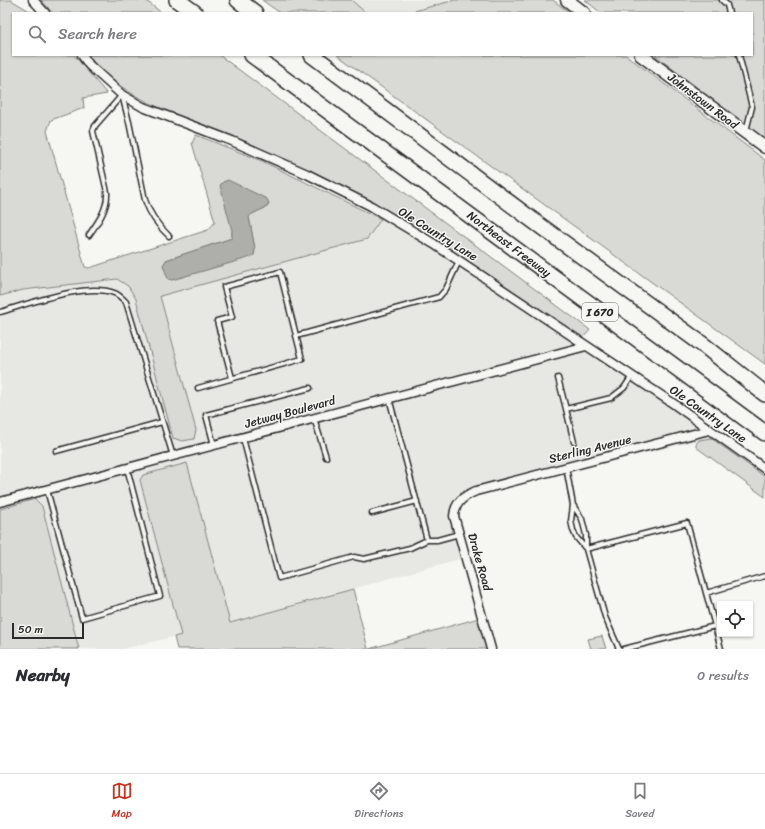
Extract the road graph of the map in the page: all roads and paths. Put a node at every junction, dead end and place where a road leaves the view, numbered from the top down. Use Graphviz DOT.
graph roads {
  1 [pos="33,0"];
  2 [pos="177,0"];
  3 [pos="238,0"];
  4 [pos="567,0"];
  5 [pos="722,0"];
  6 [pos="44,12"];
  7 [pos="193,12"];
  8 [pos="254,12"];
  9 [pos="583,12"];
  10 [pos="728,12"];
  11 [pos="83,56"];
  12 [pos="253,56"];
  13 [pos="313,56"];
  14 [pos="642,56"];
  15 [pos="739,56"];
  16 [pos="122,95"];
  17 [pos="746,133"];
  18 [pos="765,147"];
  19 [pos="89,235"];
  20 [pos="169,236"];
  21 [pos="460,261"];
  22 [pos="0,312"];
  23 [pos="296,336"];
  24 [pos="586,346"];
  25 [pos="706,346"];
  26 [pos="632,376"];
  27 [pos="232,378"];
  28 [pos="558,378"];
  29 [pos="198,388"];
  30 [pos="310,388"];
  31 [pos="765,388"];
  32 [pos="765,394"];
  33 [pos="389,398"];
  34 [pos="566,409"];
  35 [pos="314,418"];
  36 [pos="162,422"];
  37 [pos="709,430"];
  38 [pos="765,433"];
  39 [pos="242,438"];
  40 [pos="574,442"];
  41 [pos="214,445"];
  42 [pos="56,451"];
  43 [pos="173,456"];
  44 [pos="326,457"];
  45 [pos="566,467"];
  46 [pos="127,468"];
  47 [pos="765,469"];
  48 [pos="47,490"];
  49 [pos="476,491"];
  50 [pos="416,501"];
  51 [pos="0,502"];
  52 [pos="573,505"];
  53 [pos="372,513"];
  54 [pos="459,534"];
  55 [pos="427,540"];
  56 [pos="586,549"];
  57 [pos="765,576"];
  58 [pos="706,593"];
  59 [pos="715,626"];
  60 [pos="491,649"];
  61 [pos="619,649"];
  62 [pos="624,649"];
  63 [pos="721,649"];
  1 -- 6 [label="street"];
  2 -- 7 [label="highway"];
  3 -- 8 [label="highway"];
  4 -- 9 [label="main road"];
  5 -- 10 [label="lane"];
  11 -- 16 [label="street, Ole Country Lane"];
  12 -- 38 [label="highway, Northeast Freeway / I 670"];
  13 -- 25 [label="highway, I 670"];
  14 -- 17 [label="main road, Johnstown Road"];
  15 -- 17 [label="lane"];
  16 -- 19 [label="lane"];
  16 -- 20 [label="lane"];
  16 -- 21 [label="street, Ole Country Lane"];
  17 -- 18 [label="main road, Johnstown Road"];
  21 -- 23 [label="lane"];
  21 -- 24 [label="street, Ole Country Lane"];
  22 -- 36 [label="lane"];
  23 -- 27 [label="lane"];
  23 -- 27 [label="lane"];
  24 -- 26 [label="street, Ole Country Lane"];
  24 -- 33 [label="street, Jetway Boulevard"];
  25 -- 31 [label="highway"];
  25 -- 32 [label="highway, I 670"];
  26 -- 34 [label="lane"];
  26 -- 37 [label="street, Ole Country Lane"];
  27 -- 29 [label="lane"];
  28 -- 34 [label="lane"];
  30 -- 41 [label="lane"];
  33 -- 35 [label="street, Jetway Boulevard"];
  33 -- 50 [label="lane"];
  34 -- 40 [label="lane"];
  35 -- 39 [label="street, Jetway Boulevard"];
  35 -- 44 [label="lane"];
  36 -- 42 [label="lane"];
  36 -- 43 [label="lane"];
  37 -- 45 [label="street, Sterling Avenue"];
  37 -- 47 [label="street, Ole Country Lane"];
  39 -- 41 [label="street, Jetway Boulevard"];
  39 -- 55 [label="lane"];
  41 -- 43 [label="street, Jetway Boulevard"];
  43 -- 46 [label="street, Jetway Boulevard"];
  45 -- 49 [label="street, Sterling Avenue"];
  45 -- 52 [label="lane"];
  46 -- 48 [label="street, Jetway Boulevard"];
  46 -- 48 [label="lane"];
  48 -- 51 [label="street, Jetway Boulevard"];
  49 -- 54 [label="street, Drake Road"];
  50 -- 53 [label="lane"];
  50 -- 55 [label="lane"];
  52 -- 56 [label="lane"];
  52 -- 56 [label="lane"];
  54 -- 55 [label="lane"];
  54 -- 60 [label="street, Drake Road"];
  56 -- 58 [label="lane"];
  56 -- 61 [label="lane"];
  57 -- 58 [label="lane"];
  58 -- 59 [label="lane"];
  59 -- 62 [label="lane"];
  59 -- 63 [label="lane"];
}
